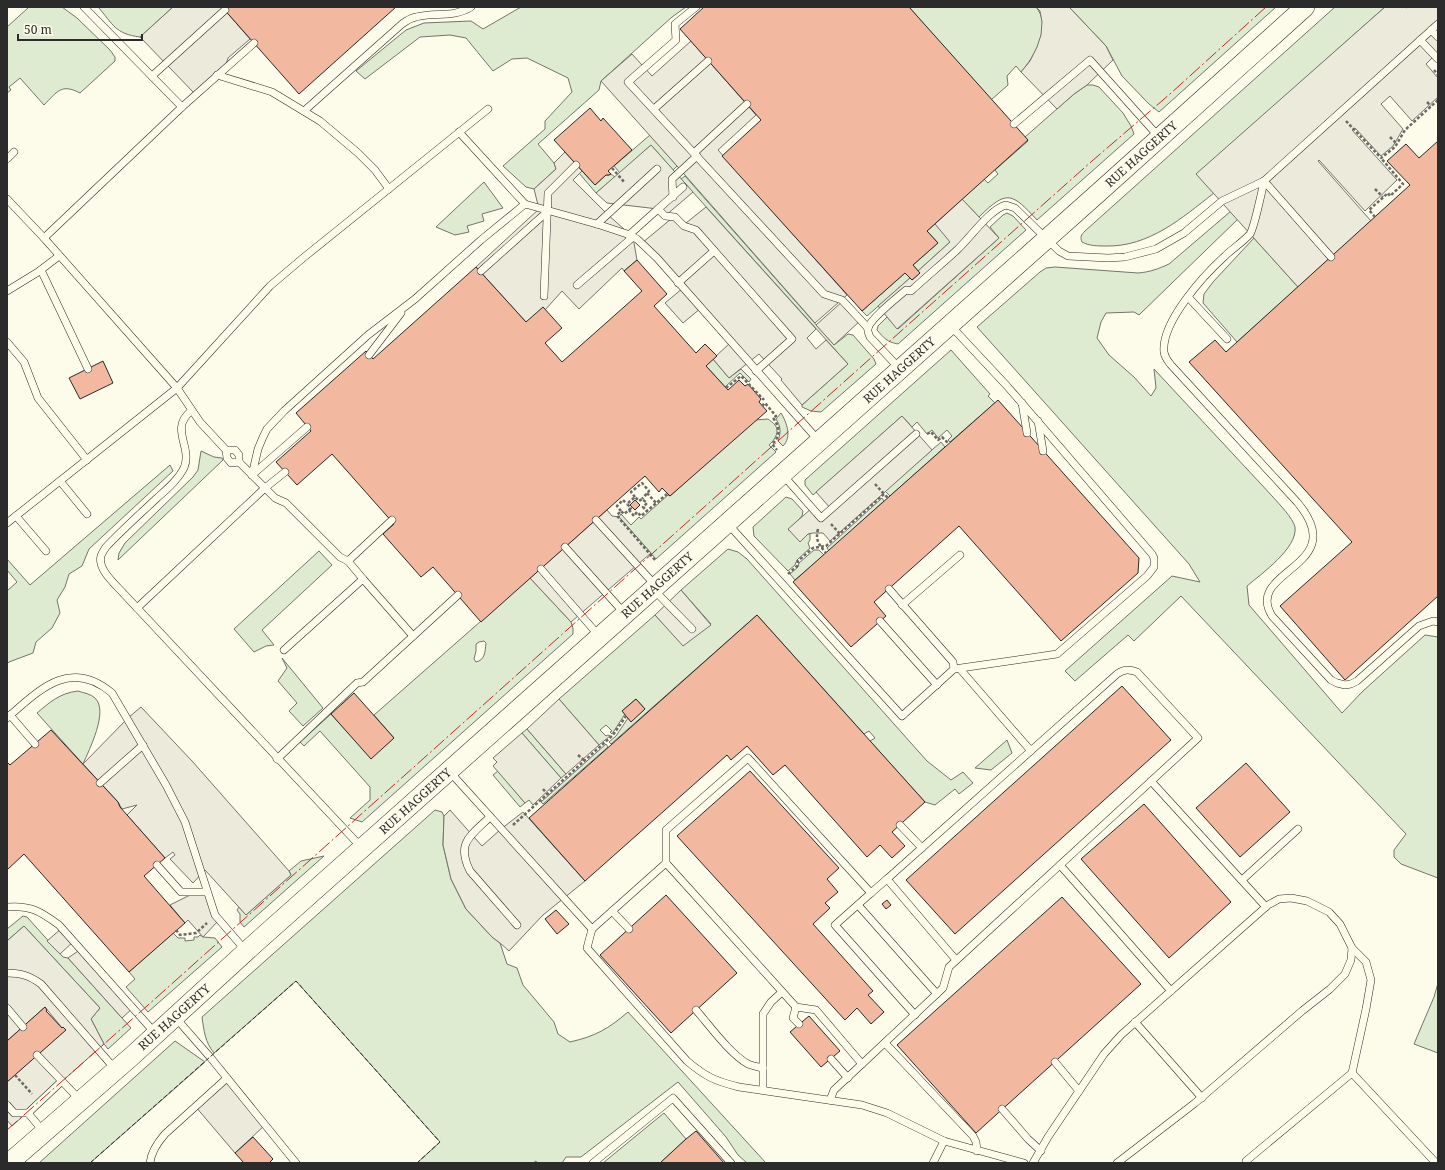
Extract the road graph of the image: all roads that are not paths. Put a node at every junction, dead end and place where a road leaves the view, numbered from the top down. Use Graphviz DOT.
graph roads {
  1 [pos="84,7"];
  2 [pos="471,7"];
  3 [pos="696,7"];
  4 [pos="1305,7"];
  5 [pos="225,10"];
  6 [pos="1438,24"];
  7 [pos="1431,30"];
  8 [pos="1438,38"];
  9 [pos="1420,40"];
  10 [pos="254,43"];
  11 [pos="1438,59"];
  12 [pos="708,61"];
  13 [pos="217,75"];
  14 [pos="152,76"];
  15 [pos="747,104"];
  16 [pos="182,108"];
  17 [pos="488,109"];
  18 [pos="654,109"];
  19 [pos="304,111"];
  20 [pos="1014,124"];
  21 [pos="459,132"];
  22 [pos="1159,138"];
  23 [pos="14,152"];
  24 [pos="696,154"];
  25 [pos="7,159"];
  26 [pos="576,165"];
  27 [pos="657,169"];
  28 [pos="1264,181"];
  29 [pos="684,187"];
  30 [pos="389,189"];
  31 [pos="673,197"];
  32 [pos="7,199"];
  33 [pos="525,204"];
  34 [pos="658,209"];
  35 [pos="548,211"];
  36 [pos="597,224"];
  37 [pos="631,236"];
  38 [pos="44,238"];
  39 [pos="1046,238"];
  40 [pos="714,251"];
  41 [pos="59,256"];
  42 [pos="1330,257"];
  43 [pos="42,270"];
  44 [pos="481,271"];
  45 [pos="678,283"];
  46 [pos="577,285"];
  47 [pos="7,291"];
  48 [pos="544,296"];
  49 [pos="1188,297"];
  50 [pos="407,305"];
  51 [pos="950,324"];
  52 [pos="868,328"];
  53 [pos="1226,339"];
  54 [pos="7,342"];
  55 [pos="370,355"];
  56 [pos="88,369"];
  57 [pos="900,369"];
  58 [pos="756,371"];
  59 [pos="177,388"];
  60 [pos="1022,403"];
  61 [pos="191,411"];
  62 [pos="1038,421"];
  63 [pos="307,427"];
  64 [pos="1026,432"];
  65 [pos="916,434"];
  66 [pos="819,441"];
  67 [pos="1043,451"];
  68 [pos="87,460"];
  69 [pos="285,472"];
  70 [pos="782,474"];
  71 [pos="252,475"];
  72 [pos="60,481"];
  73 [pos="265,488"];
  74 [pos="86,514"];
  75 [pos="16,516"];
  76 [pos="392,520"];
  77 [pos="596,520"];
  78 [pos="7,523"];
  79 [pos="727,523"];
  80 [pos="565,547"];
  81 [pos="46,550"];
  82 [pos="960,555"];
  83 [pos="348,561"];
  84 [pos="541,569"];
  85 [pos="363,579"];
  86 [pos="655,588"];
  87 [pos="889,589"];
  88 [pos="458,595"];
  89 [pos="902,605"];
  90 [pos="137,608"];
  91 [pos="625,614"];
  92 [pos="880,621"];
  93 [pos="1438,622"];
  94 [pos="692,629"];
  95 [pos="413,636"];
  96 [pos="600,636"];
  97 [pos="284,650"];
  98 [pos="957,669"];
  99 [pos="937,685"];
  100 [pos="8,717"];
  101 [pos="35,744"];
  102 [pos="143,745"];
  103 [pos="1031,751"];
  104 [pos="277,759"];
  105 [pos="448,771"];
  106 [pos="1151,781"];
  107 [pos="100,783"];
  108 [pos="490,817"];
  109 [pos="900,825"];
  110 [pos="1298,829"];
  111 [pos="362,848"];
  112 [pos="922,848"];
  113 [pos="666,863"];
  114 [pos="1060,864"];
  115 [pos="157,865"];
  116 [pos="887,879"];
  117 [pos="1242,880"];
  118 [pos="207,892"];
  119 [pos="871,893"];
  120 [pos="858,904"];
  121 [pos="7,907"];
  122 [pos="1266,907"];
  123 [pos="612,911"];
  124 [pos="517,925"];
  125 [pos="592,929"];
  126 [pos="629,929"];
  127 [pos="1352,948"];
  128 [pos="246,951"];
  129 [pos="956,960"];
  130 [pos="7,973"];
  131 [pos="1171,991"];
  132 [pos="782,992"];
  133 [pos="937,994"];
  134 [pos="796,1007"];
  135 [pos="7,1008"];
  136 [pos="696,1010"];
  137 [pos="915,1015"];
  138 [pos="174,1017"];
  139 [pos="1135,1022"];
  140 [pos="799,1024"];
  141 [pos="23,1027"];
  142 [pos="156,1034"];
  143 [pos="885,1043"];
  144 [pos="37,1055"];
  145 [pos="831,1059"];
  146 [pos="1055,1062"];
  147 [pos="862,1064"];
  148 [pos="763,1068"];
  149 [pos="116,1070"];
  150 [pos="1352,1073"];
  151 [pos="226,1078"];
  152 [pos="848,1078"];
  153 [pos="62,1081"];
  154 [pos="763,1090"];
  155 [pos="1080,1091"];
  156 [pos="1202,1098"];
  157 [pos="830,1100"];
  158 [pos="80,1101"];
  159 [pos="7,1105"];
  160 [pos="1002,1109"];
  161 [pos="28,1113"];
  162 [pos="44,1132"];
  163 [pos="944,1141"];
  164 [pos="977,1151"];
  165 [pos="1041,1151"];
  166 [pos="1245,1162"];
  167 [pos="9,1163"];
  168 [pos="150,1163"];
  169 [pos="296,1163"];
  170 [pos="593,1163"];
  171 [pos="731,1163"];
  172 [pos="933,1163"];
  173 [pos="1024,1163"];
  174 [pos="1034,1163"];
  175 [pos="1117,1163"];
  176 [pos="1436,1163"];
  1 -- 14 [label="lane"];
  2 -- 19 [label="lane"];
  3 -- 18 [label="lane"];
  4 -- 22 [label="street, RUE HAGGERTY"];
  5 -- 14 [label="lane"];
  6 -- 7 [label="lane"];
  7 -- 8 [label="lane"];
  7 -- 9 [label="lane"];
  9 -- 11 [label="lane"];
  9 -- 28 [label="lane"];
  10 -- 13 [label="lane"];
  12 -- 18 [label="lane"];
  13 -- 16 [label="lane"];
  13 -- 19 [label="lane"];
  14 -- 16 [label="lane"];
  15 -- 24 [label="lane"];
  16 -- 38 [label="lane"];
  17 -- 21 [label="lane"];
  18 -- 24 [label="lane"];
  19 -- 30 [label="lane"];
  20 -- 22 [label="lane"];
  21 -- 30 [label="lane"];
  21 -- 33 [label="lane"];
  22 -- 39 [label="street, RUE HAGGERTY"];
  23 -- 25 [label="lane"];
  24 -- 31 [label="lane"];
  24 -- 52 [label="lane"];
  26 -- 35 [label="lane"];
  27 -- 36 [label="lane"];
  28 -- 39 [label="lane"];
  28 -- 42 [label="lane"];
  28 -- 49 [label="lane"];
  29 -- 31 [label="lane"];
  30 -- 59 [label="lane"];
  31 -- 34 [label="lane"];
  32 -- 38 [label="lane"];
  33 -- 35 [label="lane"];
  33 -- 50 [label="lane"];
  34 -- 37 [label="lane"];
  34 -- 40 [label="lane"];
  35 -- 36 [label="lane"];
  35 -- 44 [label="lane"];
  35 -- 48 [label="lane"];
  36 -- 37 [label="lane"];
  37 -- 45 [label="lane"];
  37 -- 46 [label="lane"];
  38 -- 41 [label="lane"];
  39 -- 51 [label="street, RUE HAGGERTY"];
  39 -- 52 [label="lane"];
  40 -- 45 [label="lane"];
  40 -- 58 [label="lane"];
  41 -- 43 [label="lane"];
  41 -- 59 [label="lane"];
  43 -- 47 [label="lane"];
  43 -- 56 [label="lane"];
  45 -- 58 [label="lane"];
  49 -- 53 [label="lane"];
  49 -- 93 [label="lane"];
  50 -- 55 [label="lane"];
  50 -- 71 [label="lane"];
  51 -- 57 [label="street, RUE HAGGERTY"];
  51 -- 60 [label="lane"];
  52 -- 57 [label="lane"];
  54 -- 68 [label="lane"];
  57 -- 66 [label="street, RUE HAGGERTY"];
  58 -- 66 [label="lane"];
  59 -- 61 [label="lane"];
  59 -- 68 [label="lane"];
  60 -- 62 [label="lane"];
  60 -- 64 [label="lane"];
  61 -- 71 [label="lane"];
  61 -- 90 [label="lane"];
  62 -- 67 [label="lane"];
  62 -- 98 [label="lane"];
  63 -- 71 [label="lane"];
  65 -- 70 [label="lane"];
  66 -- 70 [label="street, RUE HAGGERTY"];
  68 -- 72 [label="lane"];
  69 -- 73 [label="lane"];
  70 -- 79 [label="street, RUE HAGGERTY"];
  71 -- 73 [label="lane"];
  72 -- 74 [label="lane"];
  72 -- 75 [label="lane"];
  73 -- 83 [label="lane"];
  73 -- 90 [label="lane"];
  75 -- 78 [label="lane"];
  75 -- 81 [label="lane"];
  76 -- 83 [label="lane"];
  77 -- 86 [label="lane"];
  79 -- 86 [label="street, RUE HAGGERTY"];
  79 -- 99 [label="lane"];
  80 -- 91 [label="lane"];
  82 -- 89 [label="lane"];
  83 -- 85 [label="lane"];
  84 -- 96 [label="lane"];
  85 -- 95 [label="lane"];
  85 -- 97 [label="lane"];
  86 -- 91 [label="street, RUE HAGGERTY"];
  86 -- 94 [label="lane"];
  87 -- 89 [label="lane"];
  88 -- 95 [label="lane"];
  89 -- 98 [label="lane"];
  90 -- 104 [label="lane"];
  91 -- 96 [label="street, RUE HAGGERTY"];
  92 -- 99 [label="lane"];
  95 -- 104 [label="lane"];
  96 -- 105 [label="street, RUE HAGGERTY"];
  98 -- 99 [label="lane"];
  98 -- 103 [label="lane"];
  100 -- 101 [label="lane"];
  100 -- 102 [label="lane"];
  102 -- 107 [label="lane"];
  102 -- 118 [label="lane"];
  103 -- 106 [label="lane"];
  103 -- 112 [label="lane"];
  104 -- 111 [label="lane"];
  105 -- 108 [label="lane"];
  105 -- 111 [label="street, RUE HAGGERTY"];
  106 -- 114 [label="lane"];
  106 -- 117 [label="lane"];
  108 -- 124 [label="lane"];
  108 -- 125 [label="lane"];
  109 -- 112 [label="lane"];
  110 -- 117 [label="lane"];
  111 -- 128 [label="street, RUE HAGGERTY"];
  112 -- 116 [label="lane"];
  113 -- 119 [label="lane"];
  113 -- 123 [label="lane"];
  113 -- 132 [label="lane"];
  114 -- 129 [label="lane"];
  114 -- 131 [label="lane"];
  115 -- 118 [label="lane"];
  116 -- 119 [label="lane"];
  116 -- 129 [label="lane"];
  117 -- 122 [label="lane"];
  118 -- 128 [label="lane"];
  119 -- 120 [label="lane"];
  120 -- 133 [label="lane"];
  120 -- 137 [label="lane"];
  121 -- 142 [label="lane"];
  122 -- 127 [label="lane"];
  122 -- 131 [label="lane"];
  123 -- 125 [label="lane"];
  123 -- 126 [label="lane"];
  125 -- 154 [label="lane"];
  127 -- 150 [label="lane"];
  127 -- 156 [label="lane"];
  128 -- 138 [label="street, RUE HAGGERTY"];
  129 -- 133 [label="lane"];
  130 -- 149 [label="lane"];
  131 -- 139 [label="lane"];
  132 -- 134 [label="lane"];
  132 -- 148 [label="lane"];
  133 -- 137 [label="lane"];
  134 -- 140 [label="lane"];
  134 -- 147 [label="lane"];
  135 -- 141 [label="lane"];
  136 -- 148 [label="lane"];
  137 -- 143 [label="lane"];
  138 -- 142 [label="street, RUE HAGGERTY"];
  138 -- 151 [label="lane"];
  139 -- 155 [label="lane"];
  139 -- 156 [label="lane"];
  142 -- 149 [label="street, RUE HAGGERTY"];
  143 -- 147 [label="lane"];
  143 -- 164 [label="lane"];
  144 -- 153 [label="lane"];
  145 -- 152 [label="lane"];
  146 -- 155 [label="lane"];
  147 -- 152 [label="lane"];
  148 -- 154 [label="lane"];
  149 -- 158 [label="street, RUE HAGGERTY"];
  150 -- 166 [label="lane"];
  150 -- 176 [label="lane"];
  151 -- 168 [label="lane"];
  151 -- 169 [label="lane"];
  152 -- 157 [label="lane"];
  153 -- 158 [label="lane"];
  153 -- 161 [label="lane"];
  154 -- 157 [label="lane"];
  155 -- 165 [label="lane"];
  156 -- 175 [label="lane"];
  157 -- 163 [label="lane"];
  158 -- 162 [label="street, RUE HAGGERTY"];
  159 -- 161 [label="lane"];
  160 -- 165 [label="lane"];
  161 -- 162 [label="lane"];
  162 -- 167 [label="street, RUE HAGGERTY"];
  163 -- 164 [label="lane"];
  163 -- 172 [label="lane"];
  164 -- 173 [label="lane"];
  165 -- 174 [label="lane"];
  170 -- 171 [label="lane"];
}
